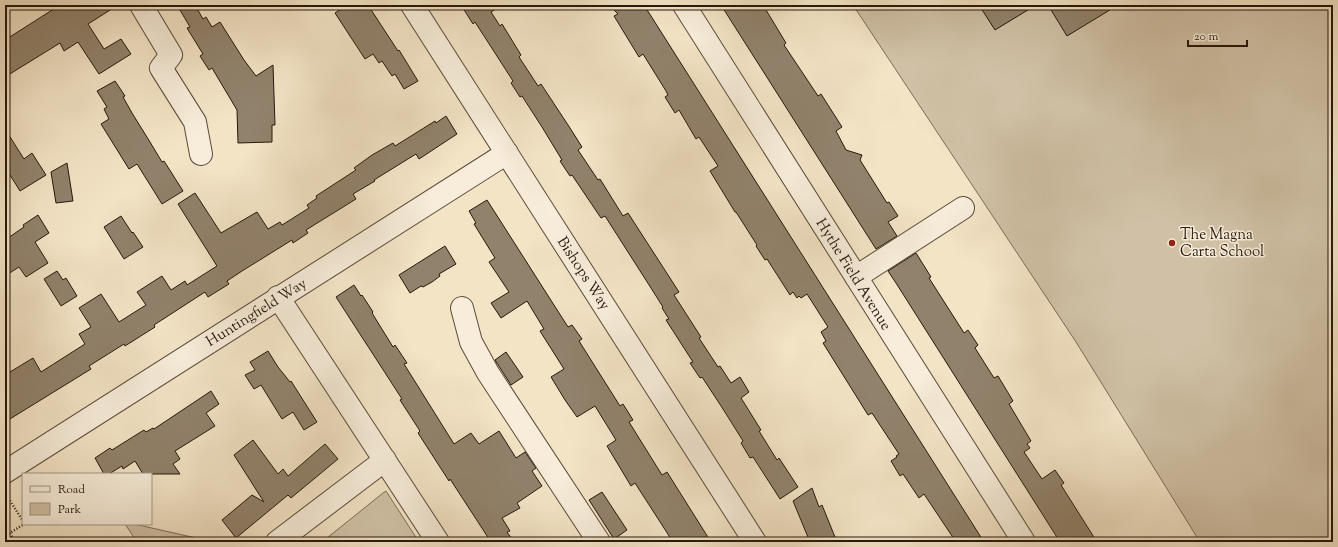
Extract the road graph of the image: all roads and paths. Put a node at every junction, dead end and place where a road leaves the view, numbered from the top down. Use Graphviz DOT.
graph roads {
  1 [pos="141,5"];
  2 [pos="412,5"];
  3 [pos="684,5"];
  4 [pos="507,153"];
  5 [pos="201,154"];
  6 [pos="963,208"];
  7 [pos="856,277"];
  8 [pos="278,297"];
  9 [pos="462,308"];
  10 [pos="385,460"];
  11 [pos="5,472"];
  12 [pos="5,493"];
  13 [pos="22,519"];
  14 [pos="23,525"];
  15 [pos="15,542"];
  16 [pos="277,542"];
  17 [pos="438,542"];
  18 [pos="599,542"];
  19 [pos="755,542"];
  20 [pos="1024,542"];
  1 -- 5 [label="street"];
  2 -- 4 [label="street, Bishops Way"];
  3 -- 7 [label="street, Hythe Field Avenue"];
  4 -- 8 [label="street, Huntingfield Way"];
  4 -- 19 [label="street, Bishops Way"];
  6 -- 7 [label="street"];
  7 -- 20 [label="street, Hythe Field Avenue"];
  8 -- 10 [label="street"];
  8 -- 11 [label="street, Huntingfield Way"];
  9 -- 18 [label="street"];
  10 -- 16 [label="street"];
  10 -- 17 [label="street"];
  12 -- 13 [label="path"];
  14 -- 15 [label="path"];
}
